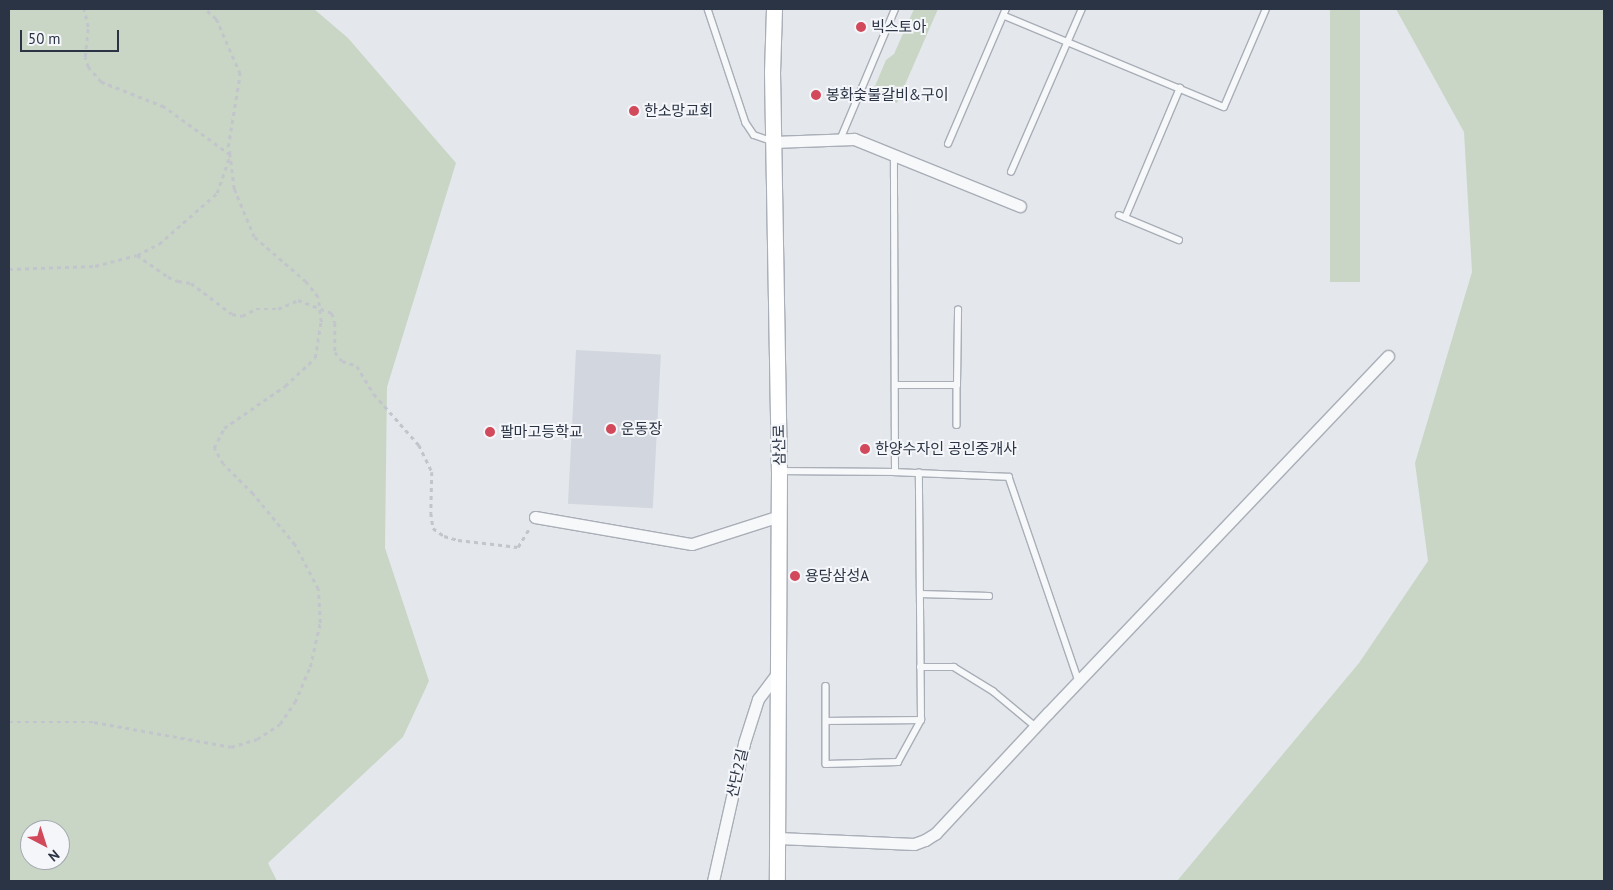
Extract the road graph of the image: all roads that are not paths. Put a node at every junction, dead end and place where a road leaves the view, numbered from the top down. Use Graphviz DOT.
graph roads {
  1 [pos="708,9"];
  2 [pos="774,9"];
  3 [pos="895,9"];
  4 [pos="1006,9"];
  5 [pos="1082,9"];
  6 [pos="1266,9"];
  7 [pos="1005,16"];
  8 [pos="1068,42"];
  9 [pos="1180,88"];
  10 [pos="840,140"];
  11 [pos="773,142"];
  12 [pos="948,144"];
  13 [pos="894,156"];
  14 [pos="1011,172"];
  15 [pos="1020,206"];
  16 [pos="1119,215"];
  17 [pos="1125,218"];
  18 [pos="1179,240"];
  19 [pos="958,310"];
  20 [pos="1388,356"];
  21 [pos="895,385"];
  22 [pos="957,385"];
  23 [pos="957,425"];
  24 [pos="779,471"];
  25 [pos="895,472"];
  26 [pos="919,473"];
  27 [pos="778,516"];
  28 [pos="535,517"];
  29 [pos="920,594"];
  30 [pos="989,596"];
  31 [pos="920,667"];
  32 [pos="778,672"];
  33 [pos="1080,681"];
  34 [pos="826,686"];
  35 [pos="921,720"];
  36 [pos="826,721"];
  37 [pos="1034,726"];
  38 [pos="778,838"];
  39 [pos="713,881"];
  40 [pos="777,881"];
  1 -- 11 [label="lane"];
  2 -- 11 [label="main road, 삼산로"];
  3 -- 10 [label="lane"];
  4 -- 7 [label="lane"];
  5 -- 8 [label="lane"];
  6 -- 9 [label="lane"];
  7 -- 8 [label="lane"];
  7 -- 12 [label="lane"];
  8 -- 9 [label="lane"];
  8 -- 14 [label="lane"];
  9 -- 17 [label="lane"];
  10 -- 11 [label="street"];
  10 -- 13 [label="street"];
  11 -- 24 [label="main road, 삼산로"];
  13 -- 15 [label="street"];
  13 -- 21 [label="lane"];
  16 -- 17 [label="lane"];
  17 -- 18 [label="lane"];
  19 -- 22 [label="lane"];
  20 -- 33 [label="street"];
  21 -- 22 [label="lane"];
  21 -- 25 [label="lane"];
  22 -- 23 [label="lane"];
  24 -- 25 [label="lane"];
  24 -- 27 [label="main road, 삼산로"];
  25 -- 26 [label="lane"];
  26 -- 29 [label="lane"];
  26 -- 33 [label="lane"];
  27 -- 28 [label="street"];
  27 -- 32 [label="main road, 삼산로"];
  29 -- 30 [label="lane"];
  29 -- 31 [label="lane"];
  31 -- 35 [label="lane"];
  31 -- 37 [label="lane"];
  32 -- 38 [label="main road, 삼산로"];
  32 -- 39 [label="street, 산단2길"];
  33 -- 37 [label="street"];
  34 -- 36 [label="lane"];
  35 -- 36 [label="lane"];
  35 -- 36 [label="lane"];
  37 -- 38 [label="street"];
  38 -- 40 [label="main road, 삼산로"];
}
